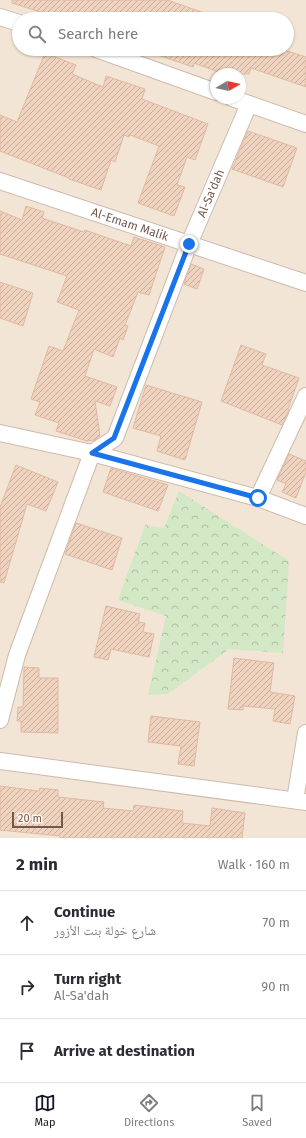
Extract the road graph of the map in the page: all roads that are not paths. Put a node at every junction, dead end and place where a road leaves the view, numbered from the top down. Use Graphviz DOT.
graph roads {
  1 [pos="0,17"];
  2 [pos="12,21"];
  3 [pos="116,56"];
  4 [pos="210,90"];
  5 [pos="246,103"];
  6 [pos="249,104"];
  7 [pos="306,124"];
  8 [pos="0,181"];
  9 [pos="189,244"];
  10 [pos="306,283"];
  11 [pos="306,396"];
  12 [pos="0,433"];
  13 [pos="92,453"];
  14 [pos="258,498"];
  15 [pos="306,516"];
  16 [pos="0,720"];
  17 [pos="306,733"];
  18 [pos="0,761"];
  19 [pos="300,801"];
  1 -- 2 [label="street"];
  3 -- 4 [label="street"];
  5 -- 6 [label="street"];
  6 -- 7 [label="street"];
  6 -- 9 [label="street, Al-Sa'dah"];
  8 -- 9 [label="street, Al-Emam Malik"];
  9 -- 10 [label="street, Al-Emam Malik"];
  9 -- 13 [label="street, Al-Sa'dah"];
  11 -- 14 [label="street"];
  12 -- 13 [label="street"];
  13 -- 14 [label="street"];
  13 -- 16 [label="street"];
  14 -- 15 [label="street"];
  17 -- 19 [label="street"];
  18 -- 19 [label="street"];
}
